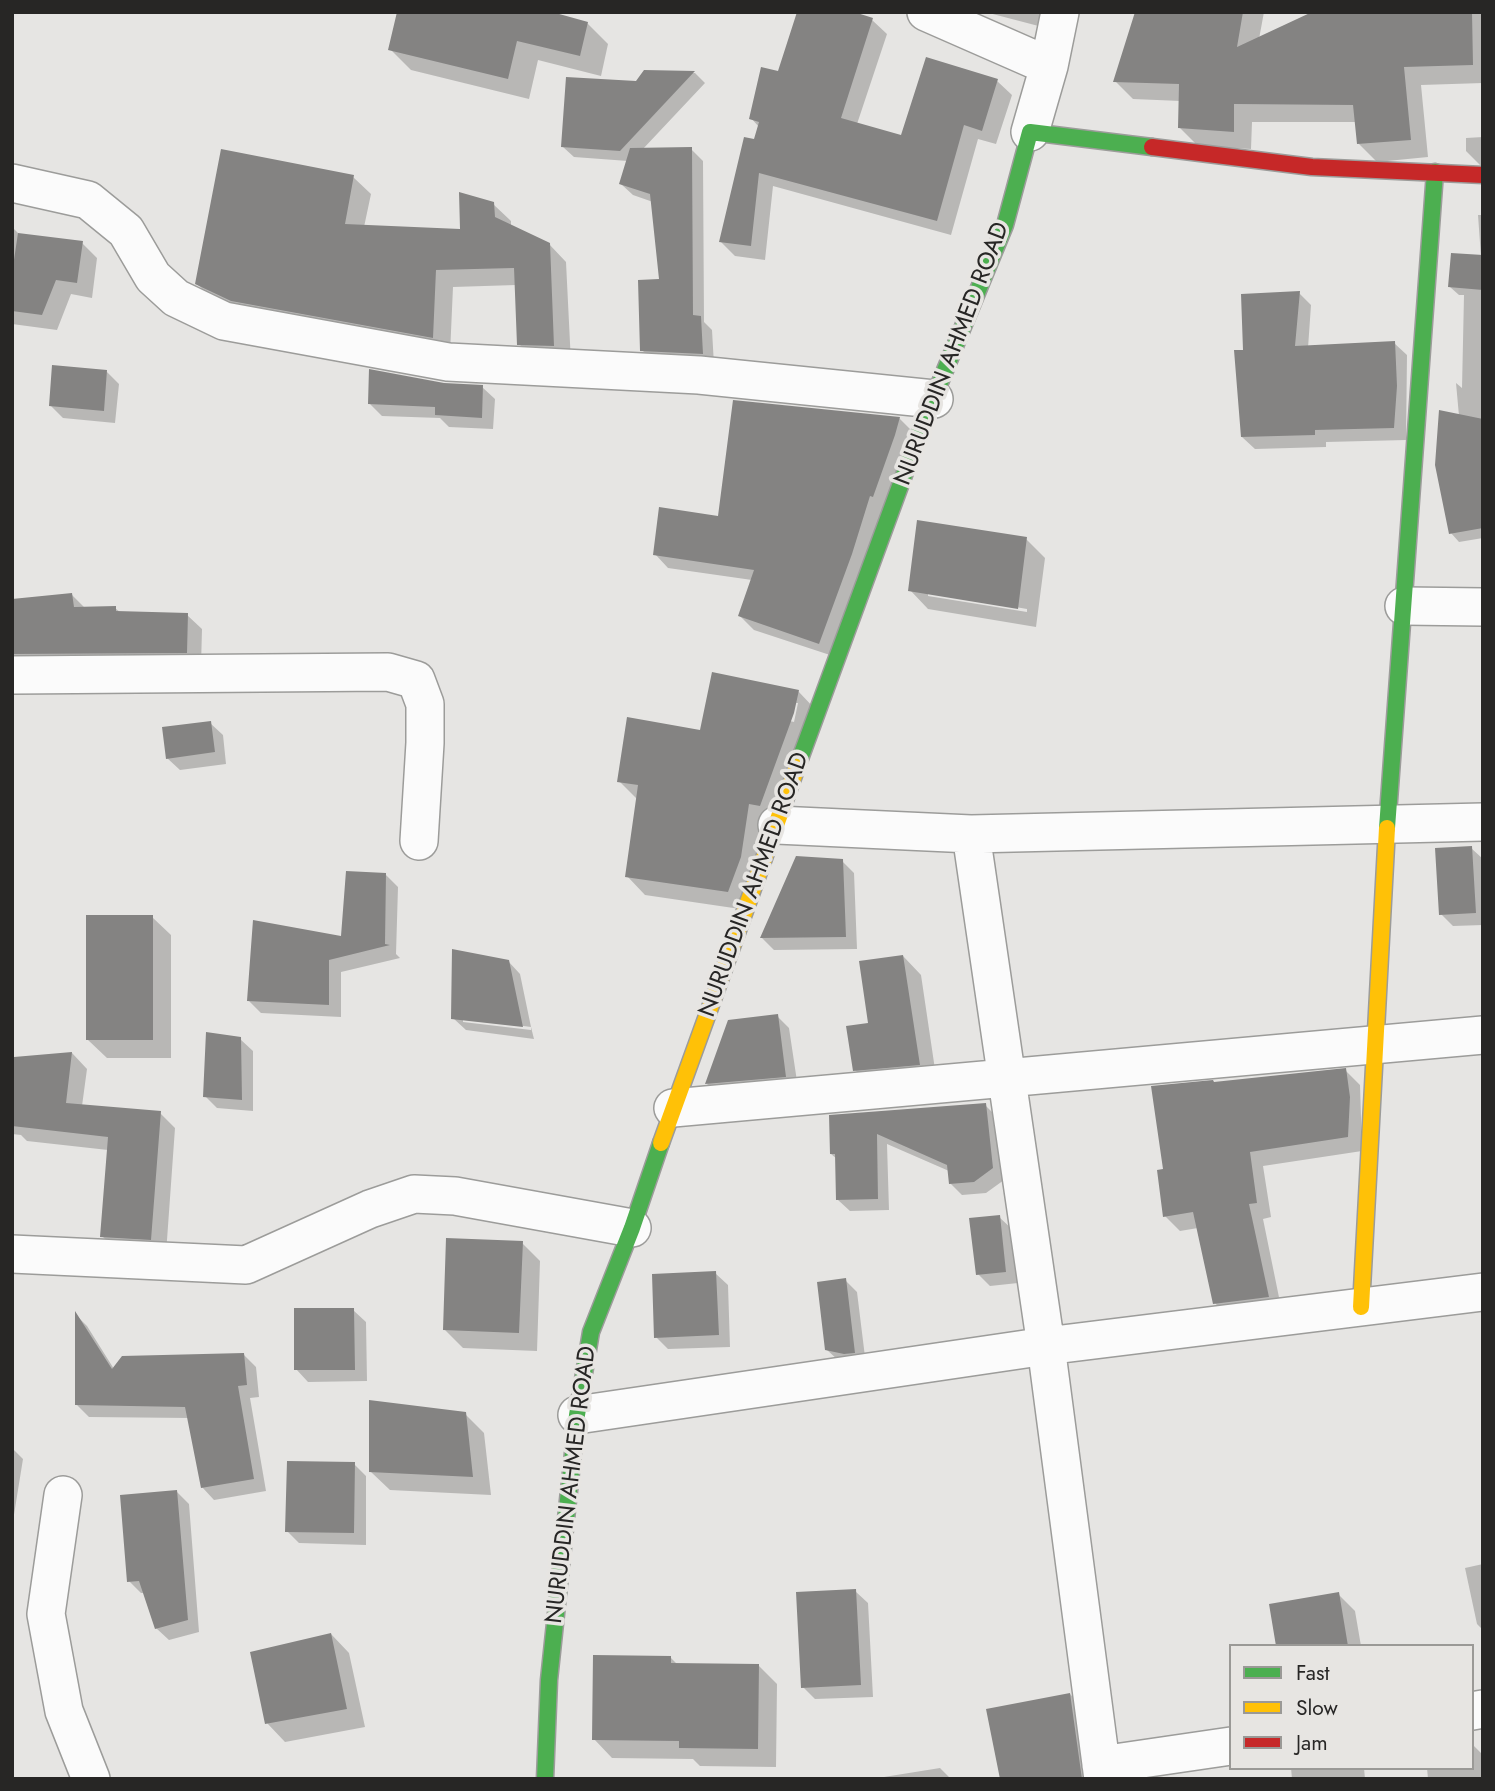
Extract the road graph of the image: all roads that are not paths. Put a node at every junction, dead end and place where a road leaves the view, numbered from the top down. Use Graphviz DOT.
graph roads {
  1 [pos="926,12"];
  2 [pos="1060,12"];
  3 [pos="1049,66"];
  4 [pos="1030,132"];
  5 [pos="1435,172"];
  6 [pos="1483,175"];
  7 [pos="12,183"];
  8 [pos="934,399"];
  9 [pos="1404,607"];
  10 [pos="1483,607"];
  11 [pos="12,675"];
  12 [pos="1483,822"];
  13 [pos="1387,823"];
  14 [pos="777,825"];
  15 [pos="971,834"];
  16 [pos="419,841"];
  17 [pos="1483,1035"];
  18 [pos="1375,1045"];
  19 [pos="1007,1078"];
  20 [pos="673,1108"];
  21 [pos="632,1228"];
  22 [pos="12,1254"];
  23 [pos="1483,1292"];
  24 [pos="1361,1307"];
  25 [pos="1046,1346"];
  26 [pos="577,1415"];
  27 [pos="63,1495"];
  28 [pos="1229,1746"];
  29 [pos="1102,1772"];
  30 [pos="91,1779"];
  31 [pos="545,1779"];
  1 -- 3 [label="street"];
  2 -- 3 [label="street, NURUDDIN AHMED ROAD"];
  3 -- 4 [label="street, NURUDDIN AHMED ROAD"];
  4 -- 5 [label="main road"];
  4 -- 8 [label="main road, NURUDDIN AHMED ROAD"];
  5 -- 6 [label="main road"];
  5 -- 9 [label="main road"];
  7 -- 8 [label="street"];
  8 -- 14 [label="main road, NURUDDIN AHMED ROAD"];
  9 -- 10 [label="street"];
  9 -- 13 [label="main road"];
  11 -- 16 [label="street"];
  12 -- 13 [label="street"];
  13 -- 15 [label="street"];
  13 -- 18 [label="main road"];
  14 -- 15 [label="street"];
  14 -- 20 [label="main road, NURUDDIN AHMED ROAD"];
  15 -- 19 [label="street"];
  17 -- 18 [label="street"];
  18 -- 19 [label="street"];
  18 -- 24 [label="main road"];
  19 -- 20 [label="street"];
  19 -- 25 [label="street"];
  20 -- 21 [label="main road, NURUDDIN AHMED ROAD"];
  21 -- 22 [label="street"];
  21 -- 26 [label="main road, NURUDDIN AHMED ROAD"];
  23 -- 24 [label="street"];
  24 -- 25 [label="street"];
  25 -- 26 [label="street"];
  25 -- 29 [label="street"];
  26 -- 31 [label="main road, NURUDDIN AHMED ROAD"];
  27 -- 30 [label="street"];
  28 -- 29 [label="street"];
}
